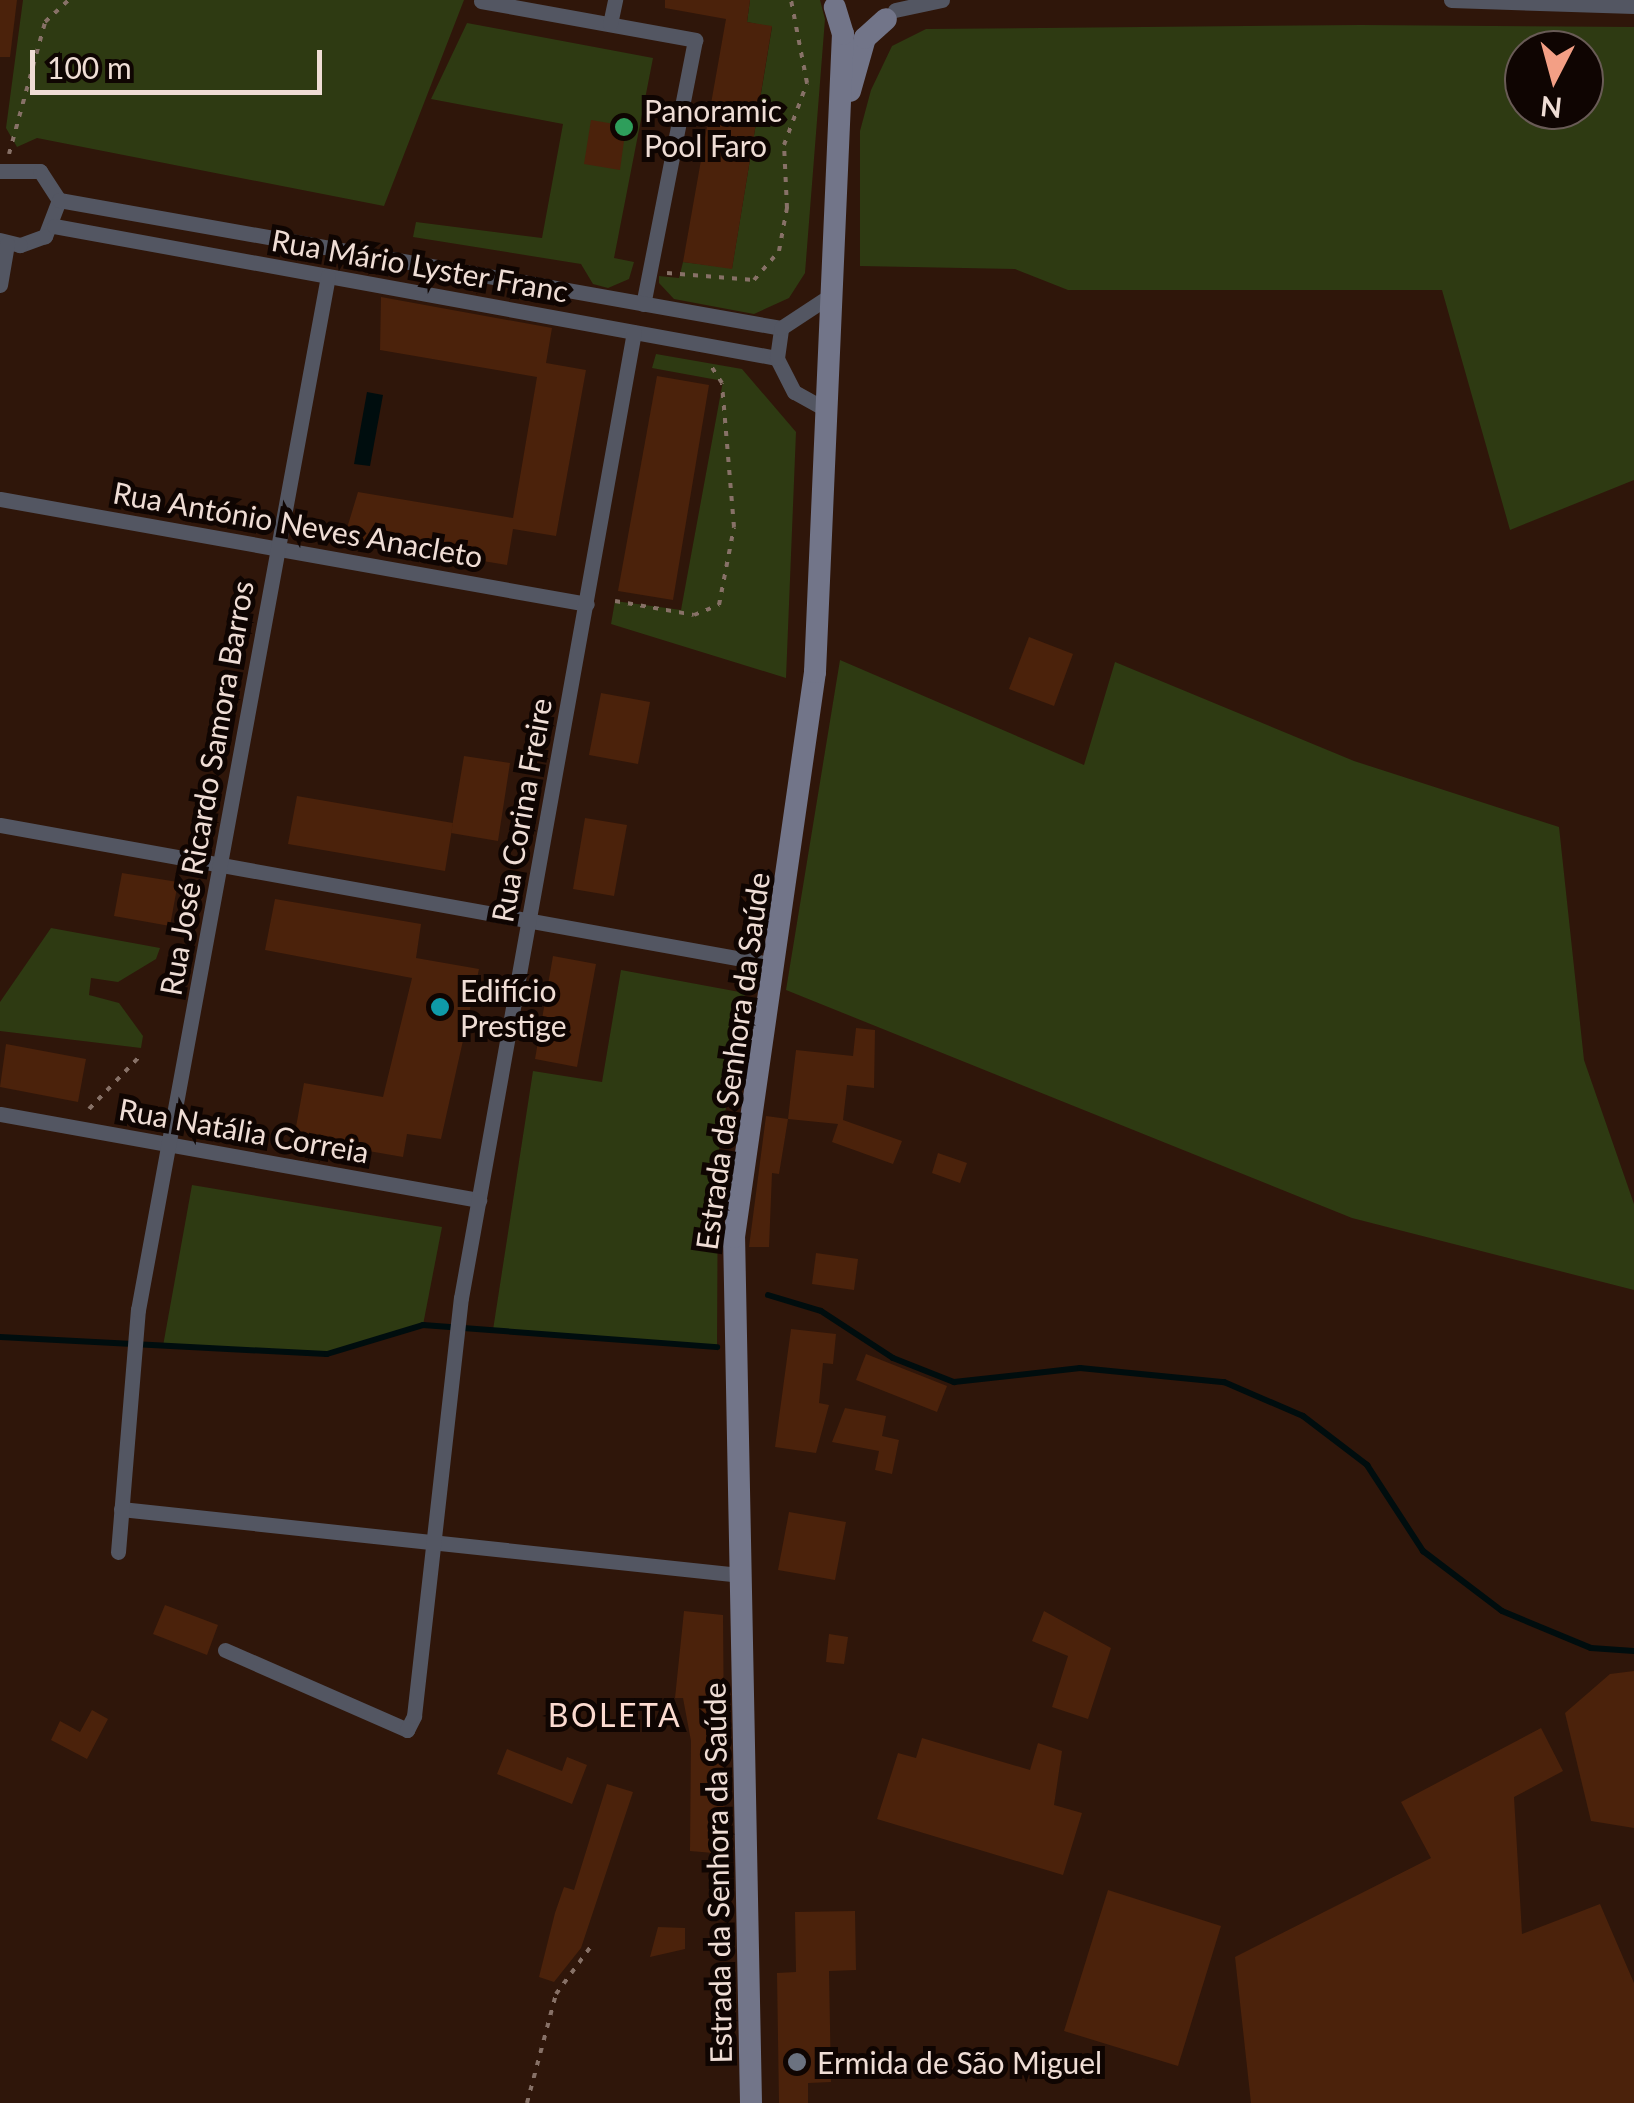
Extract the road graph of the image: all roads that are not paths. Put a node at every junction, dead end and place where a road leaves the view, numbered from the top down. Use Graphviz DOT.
graph roads {
  1 [pos="615,0"];
  2 [pos="942,0"];
  3 [pos="1451,0"];
  4 [pos="481,2"];
  5 [pos="833,4"];
  6 [pos="1634,6"];
  7 [pos="893,10"];
  8 [pos="610,24"];
  9 [pos="836,148"];
  10 [pos="2,169"];
  11 [pos="58,200"];
  12 [pos="54,226"];
  13 [pos="4,242"];
  14 [pos="328,276"];
  15 [pos="0,286"];
  16 [pos="828,297"];
  17 [pos="642,304"];
  18 [pos="781,328"];
  19 [pos="634,332"];
  20 [pos="777,358"];
  21 [pos="825,410"];
  22 [pos="0,498"];
  23 [pos="278,548"];
  24 [pos="587,604"];
  25 [pos="0,825"];
  26 [pos="221,865"];
  27 [pos="530,920"];
  28 [pos="770,964"];
  29 [pos="0,1114"];
  30 [pos="168,1144"];
  31 [pos="479,1200"];
  32 [pos="121,1509"];
  33 [pos="432,1542"];
  34 [pos="118,1552"];
  35 [pos="741,1575"];
  36 [pos="225,1650"];
  37 [pos="751,2103"];
  1 -- 8 [label="street"];
  2 -- 7 [label="street"];
  3 -- 6 [label="street"];
  4 -- 8 [label="street"];
  5 -- 7 [label="street"];
  5 -- 9 [label="street"];
  7 -- 9 [label="street"];
  8 -- 17 [label="street"];
  9 -- 16 [label="street, Estrada da Senhora da Saúde"];
  10 -- 11 [label="street"];
  11 -- 12 [label="street"];
  11 -- 17 [label="street, Rua Mário Lyster Franc"];
  12 -- 13 [label="street"];
  12 -- 14 [label="street, Rua Mário Lyster Franc"];
  13 -- 15 [label="street"];
  14 -- 19 [label="street, Rua Mário Lyster Franc"];
  14 -- 23 [label="street, Rua José Ricardo Samora Barros"];
  16 -- 18 [label="street"];
  16 -- 21 [label="street, Estrada da Senhora da Saúde"];
  17 -- 18 [label="street, Rua Mário Lyster Franc"];
  18 -- 20 [label="street"];
  19 -- 20 [label="street, Rua Mário Lyster Franc"];
  19 -- 24 [label="street, Rua Corina Freire"];
  20 -- 21 [label="street"];
  21 -- 28 [label="street, Estrada da Senhora da Saúde"];
  22 -- 23 [label="street, Rua António Neves Anacleto"];
  23 -- 24 [label="street, Rua António Neves Anacleto"];
  23 -- 26 [label="street, Rua José Ricardo Samora Barros"];
  24 -- 27 [label="street, Rua Corina Freire"];
  25 -- 26 [label="street"];
  26 -- 27 [label="street"];
  26 -- 30 [label="street, Rua José Ricardo Samora Barros"];
  27 -- 28 [label="street"];
  27 -- 31 [label="street, Rua Corina Freire"];
  28 -- 35 [label="street, Estrada da Senhora da Saúde"];
  29 -- 30 [label="street, Rua Natália Correia"];
  30 -- 31 [label="street, Rua Natália Correia"];
  30 -- 32 [label="street, Rua José Ricardo Samora Barros"];
  31 -- 33 [label="street, Rua Corina Freire"];
  32 -- 33 [label="street"];
  32 -- 34 [label="street, Rua José Ricardo Samora Barros"];
  33 -- 35 [label="street"];
  33 -- 36 [label="street, Rua Corina Freire"];
  35 -- 37 [label="street, Estrada da Senhora da Saúde"];
}
